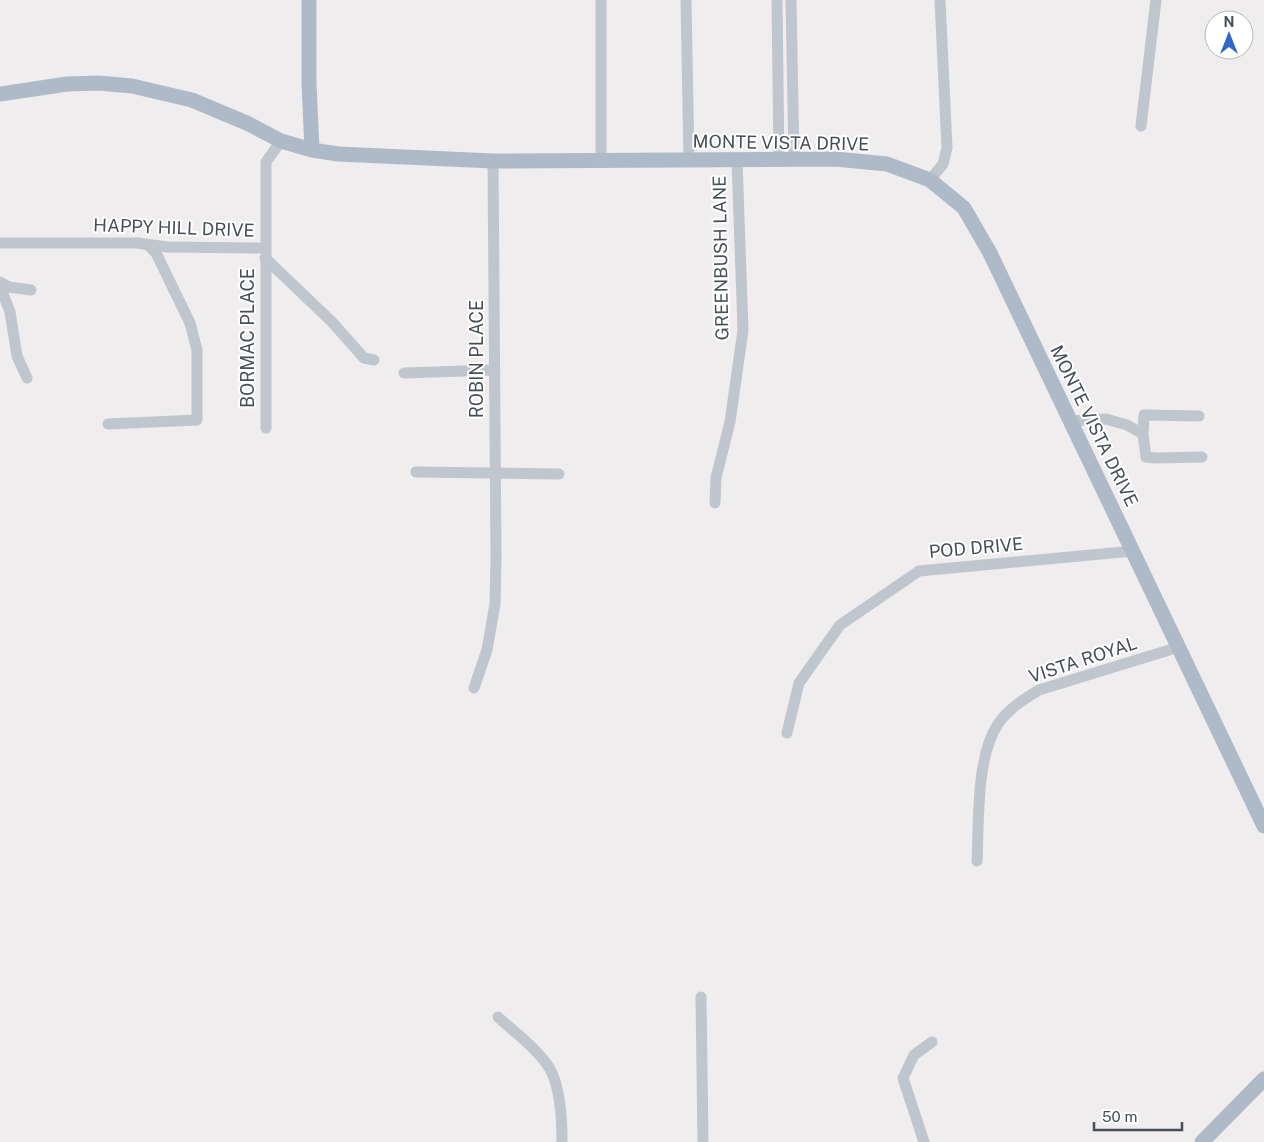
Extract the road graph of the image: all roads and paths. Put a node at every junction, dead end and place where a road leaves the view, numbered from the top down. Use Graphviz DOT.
graph roads {
  1 [pos="309,0"];
  2 [pos="601,0"];
  3 [pos="686,0"];
  4 [pos="777,0"];
  5 [pos="791,0"];
  6 [pos="940,0"];
  7 [pos="1156,0"];
  8 [pos="0,94"];
  9 [pos="1141,126"];
  10 [pos="281,141"];
  11 [pos="312,150"];
  12 [pos="689,160"];
  13 [pos="738,160"];
  14 [pos="779,160"];
  15 [pos="794,160"];
  16 [pos="493,161"];
  17 [pos="602,161"];
  18 [pos="930,180"];
  19 [pos="0,243"];
  20 [pos="138,243"];
  21 [pos="265,253"];
  22 [pos="0,282"];
  23 [pos="0,286"];
  24 [pos="31,290"];
  25 [pos="374,360"];
  26 [pos="495,370"];
  27 [pos="404,372"];
  28 [pos="27,378"];
  29 [pos="1199,416"];
  30 [pos="1071,421"];
  31 [pos="108,424"];
  32 [pos="266,428"];
  33 [pos="1143,434"];
  34 [pos="1202,457"];
  35 [pos="416,472"];
  36 [pos="496,472"];
  37 [pos="559,474"];
  38 [pos="715,503"];
  39 [pos="1133,551"];
  40 [pos="1179,647"];
  41 [pos="474,688"];
  42 [pos="787,733"];
  43 [pos="1264,826"];
  44 [pos="977,861"];
  45 [pos="702,997"];
  46 [pos="498,1017"];
  47 [pos="932,1042"];
  48 [pos="1264,1079"];
  49 [pos="562,1142"];
  50 [pos="703,1142"];
  51 [pos="924,1142"];
  52 [pos="1202,1142"];
  1 -- 11 [label="main road"];
  2 -- 17 [label="street"];
  3 -- 12 [label="street"];
  4 -- 14 [label="street"];
  5 -- 15 [label="street"];
  6 -- 18 [label="street"];
  7 -- 9 [label="street"];
  8 -- 10 [label="main road, MONTE VISTA DRIVE"];
  10 -- 11 [label="main road, MONTE VISTA DRIVE"];
  10 -- 21 [label="street, HAPPY HILL DRIVE"];
  11 -- 16 [label="main road, MONTE VISTA DRIVE"];
  12 -- 13 [label="main road, MONTE VISTA DRIVE"];
  12 -- 17 [label="main road, MONTE VISTA DRIVE"];
  13 -- 14 [label="main road, MONTE VISTA DRIVE"];
  13 -- 38 [label="street, GREENBUSH LANE"];
  14 -- 15 [label="main road, MONTE VISTA DRIVE"];
  15 -- 18 [label="main road, MONTE VISTA DRIVE"];
  16 -- 17 [label="main road, MONTE VISTA DRIVE"];
  16 -- 26 [label="street, ROBIN PLACE"];
  18 -- 30 [label="main road, MONTE VISTA DRIVE"];
  19 -- 20 [label="street, HAPPY HILL DRIVE"];
  20 -- 21 [label="street, HAPPY HILL DRIVE"];
  20 -- 31 [label="street"];
  21 -- 25 [label="street"];
  21 -- 32 [label="street, BORMAC PLACE"];
  22 -- 24 [label="street"];
  23 -- 28 [label="street"];
  26 -- 27 [label="street"];
  26 -- 36 [label="street, ROBIN PLACE"];
  29 -- 33 [label="street"];
  30 -- 33 [label="street"];
  30 -- 39 [label="main road, MONTE VISTA DRIVE"];
  33 -- 34 [label="street"];
  35 -- 36 [label="street"];
  36 -- 37 [label="street"];
  36 -- 41 [label="street, ROBIN PLACE"];
  39 -- 40 [label="main road, MONTE VISTA DRIVE"];
  39 -- 42 [label="street, POD DRIVE"];
  40 -- 43 [label="main road, MONTE VISTA DRIVE"];
  40 -- 44 [label="street, VISTA ROYAL"];
  45 -- 50 [label="street"];
  46 -- 49 [label="street"];
  47 -- 51 [label="street"];
  48 -- 52 [label="main road"];
}
